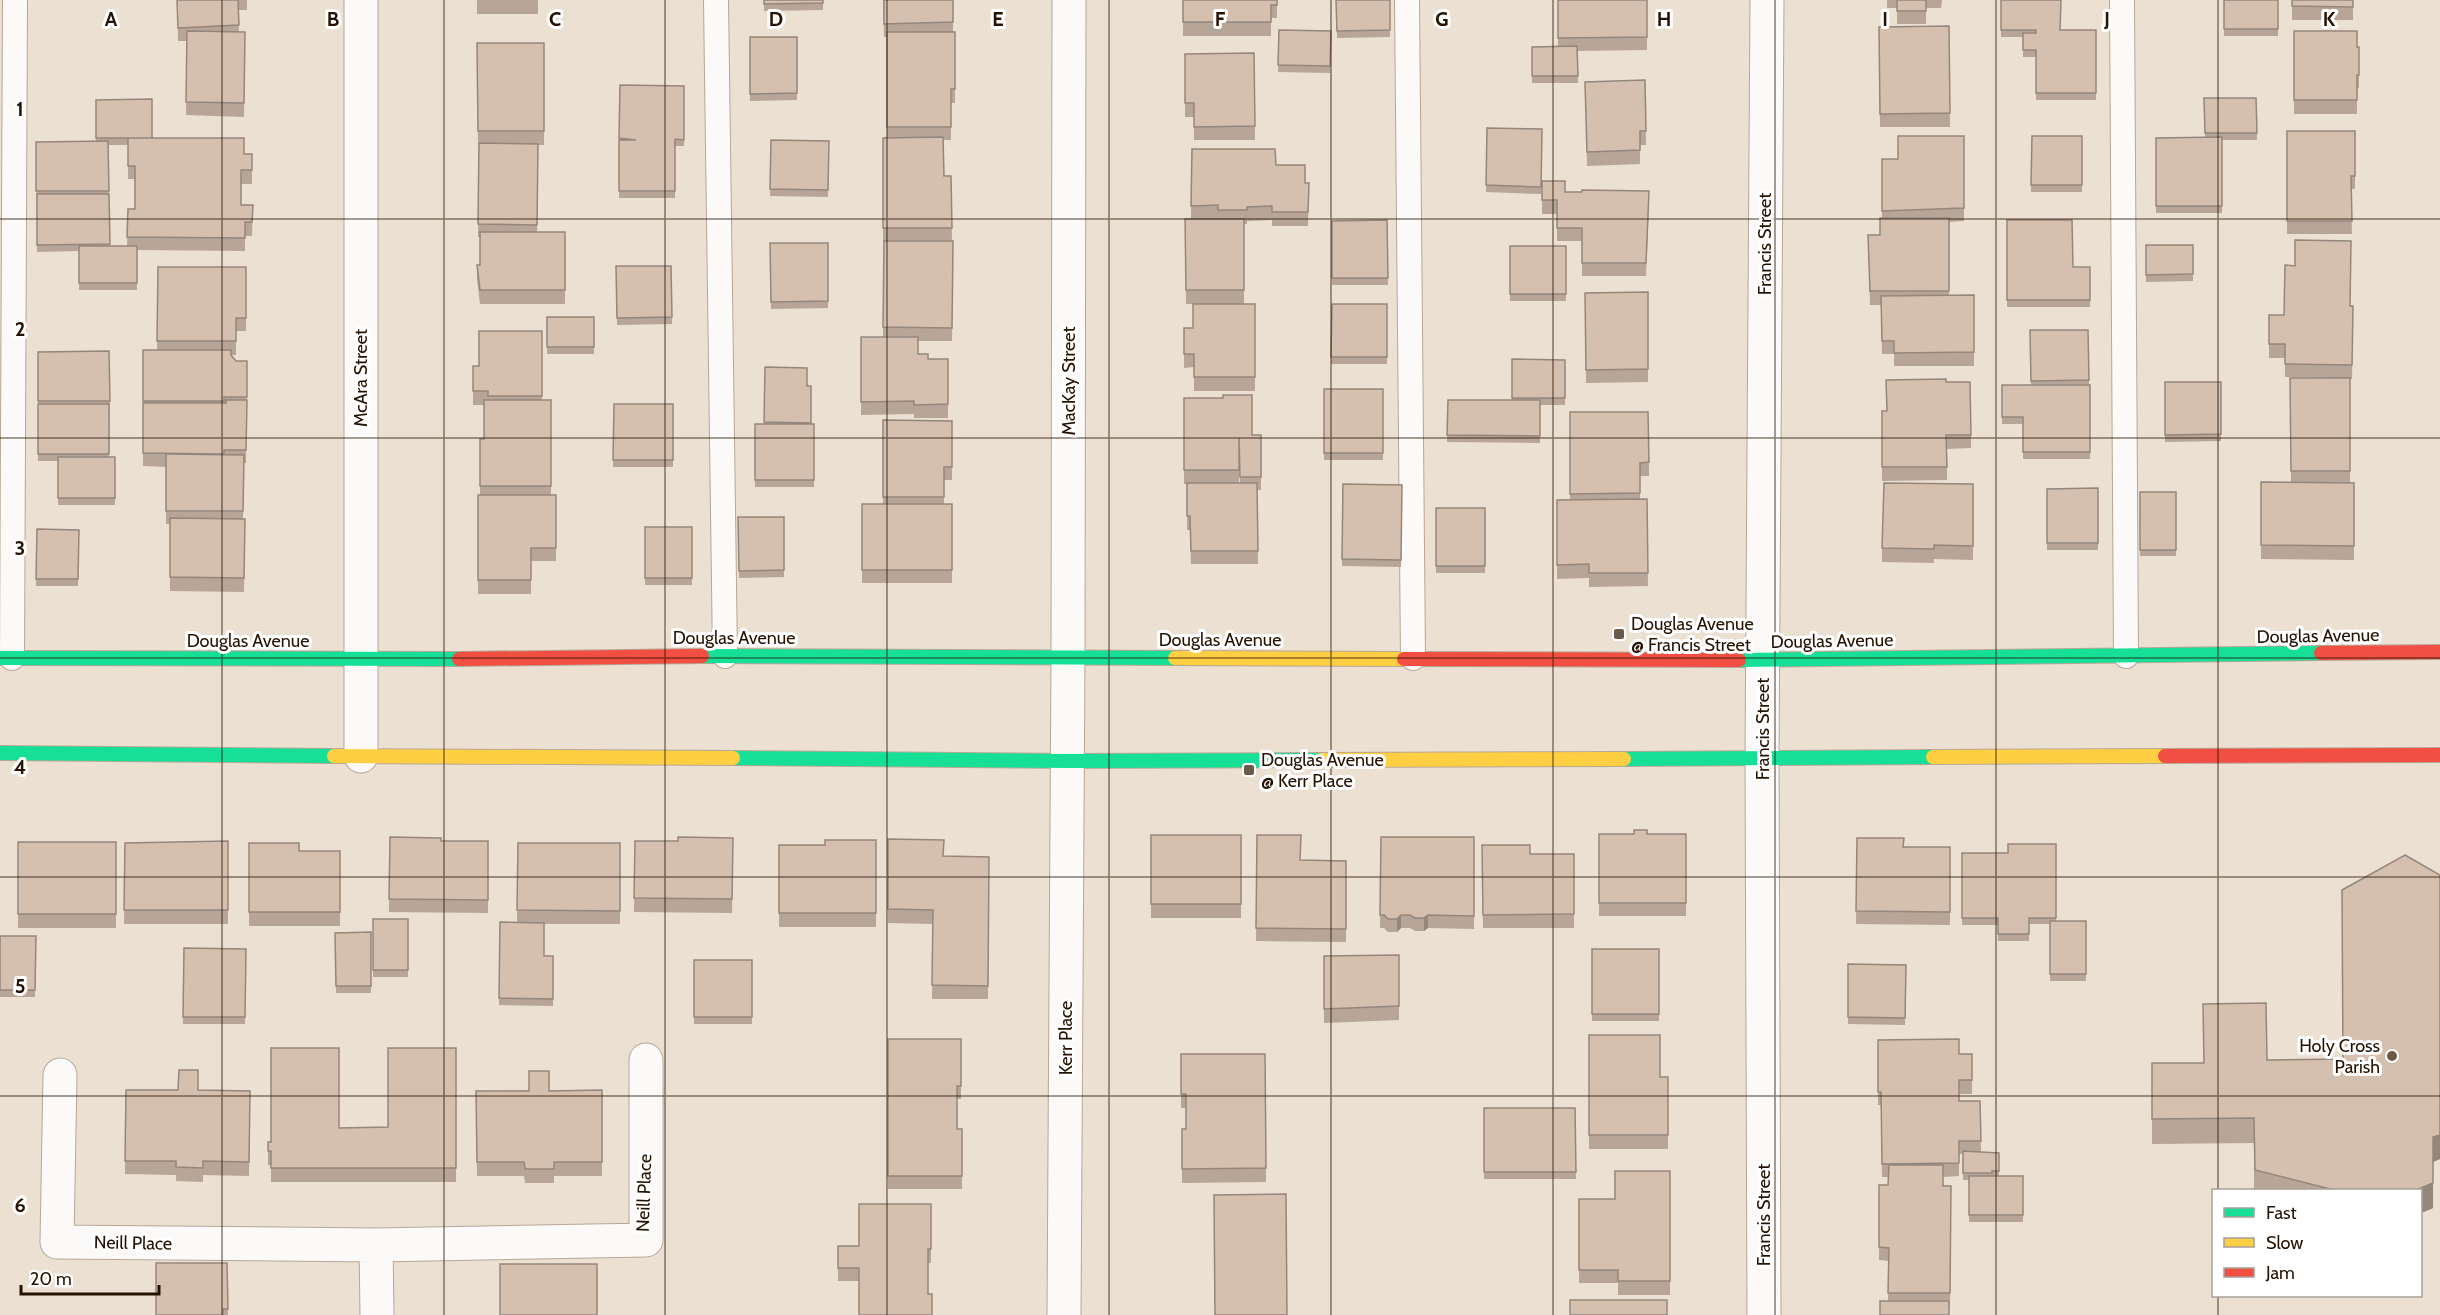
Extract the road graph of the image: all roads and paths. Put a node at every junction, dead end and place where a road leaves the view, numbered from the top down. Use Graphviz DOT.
graph roads {
  1 [pos="15,0"];
  2 [pos="361,0"];
  3 [pos="716,0"];
  4 [pos="1069,0"];
  5 [pos="1407,0"];
  6 [pos="1767,0"];
  7 [pos="2122,0"];
  8 [pos="2440,652"];
  9 [pos="725,656"];
  10 [pos="2126,656"];
  11 [pos="1068,657"];
  12 [pos="6,658"];
  13 [pos="1413,658"];
  14 [pos="362,660"];
  15 [pos="1763,660"];
  16 [pos="0,753"];
  17 [pos="2440,755"];
  18 [pos="361,756"];
  19 [pos="1762,756"];
  20 [pos="1066,761"];
  21 [pos="646,1060"];
  22 [pos="60,1075"];
  23 [pos="376,1245"];
  24 [pos="377,1315"];
  25 [pos="1064,1315"];
  26 [pos="1764,1315"];
  1 -- 12 [label="lane"];
  2 -- 14 [label="street, McAra Street"];
  3 -- 9 [label="lane"];
  4 -- 11 [label="street, MacKay Street"];
  5 -- 13 [label="lane"];
  6 -- 15 [label="street, Francis Street"];
  7 -- 10 [label="lane"];
  8 -- 10 [label="street, Douglas Avenue"];
  9 -- 11 [label="street, Douglas Avenue"];
  9 -- 14 [label="street, Douglas Avenue"];
  10 -- 15 [label="street, Douglas Avenue"];
  11 -- 13 [label="street, Douglas Avenue"];
  11 -- 20 [label="street, MacKay Street"];
  12 -- 14 [label="street, Douglas Avenue"];
  13 -- 15 [label="street, Douglas Avenue"];
  14 -- 18 [label="street, McAra Street"];
  15 -- 19 [label="street, Francis Street"];
  16 -- 18 [label="street"];
  17 -- 19 [label="street"];
  18 -- 20 [label="street"];
  19 -- 20 [label="street"];
  19 -- 26 [label="street, Francis Street"];
  20 -- 25 [label="street, Kerr Place"];
  21 -- 23 [label="street, Neill Place"];
  22 -- 23 [label="street, Neill Place"];
  23 -- 24 [label="street"];
}
